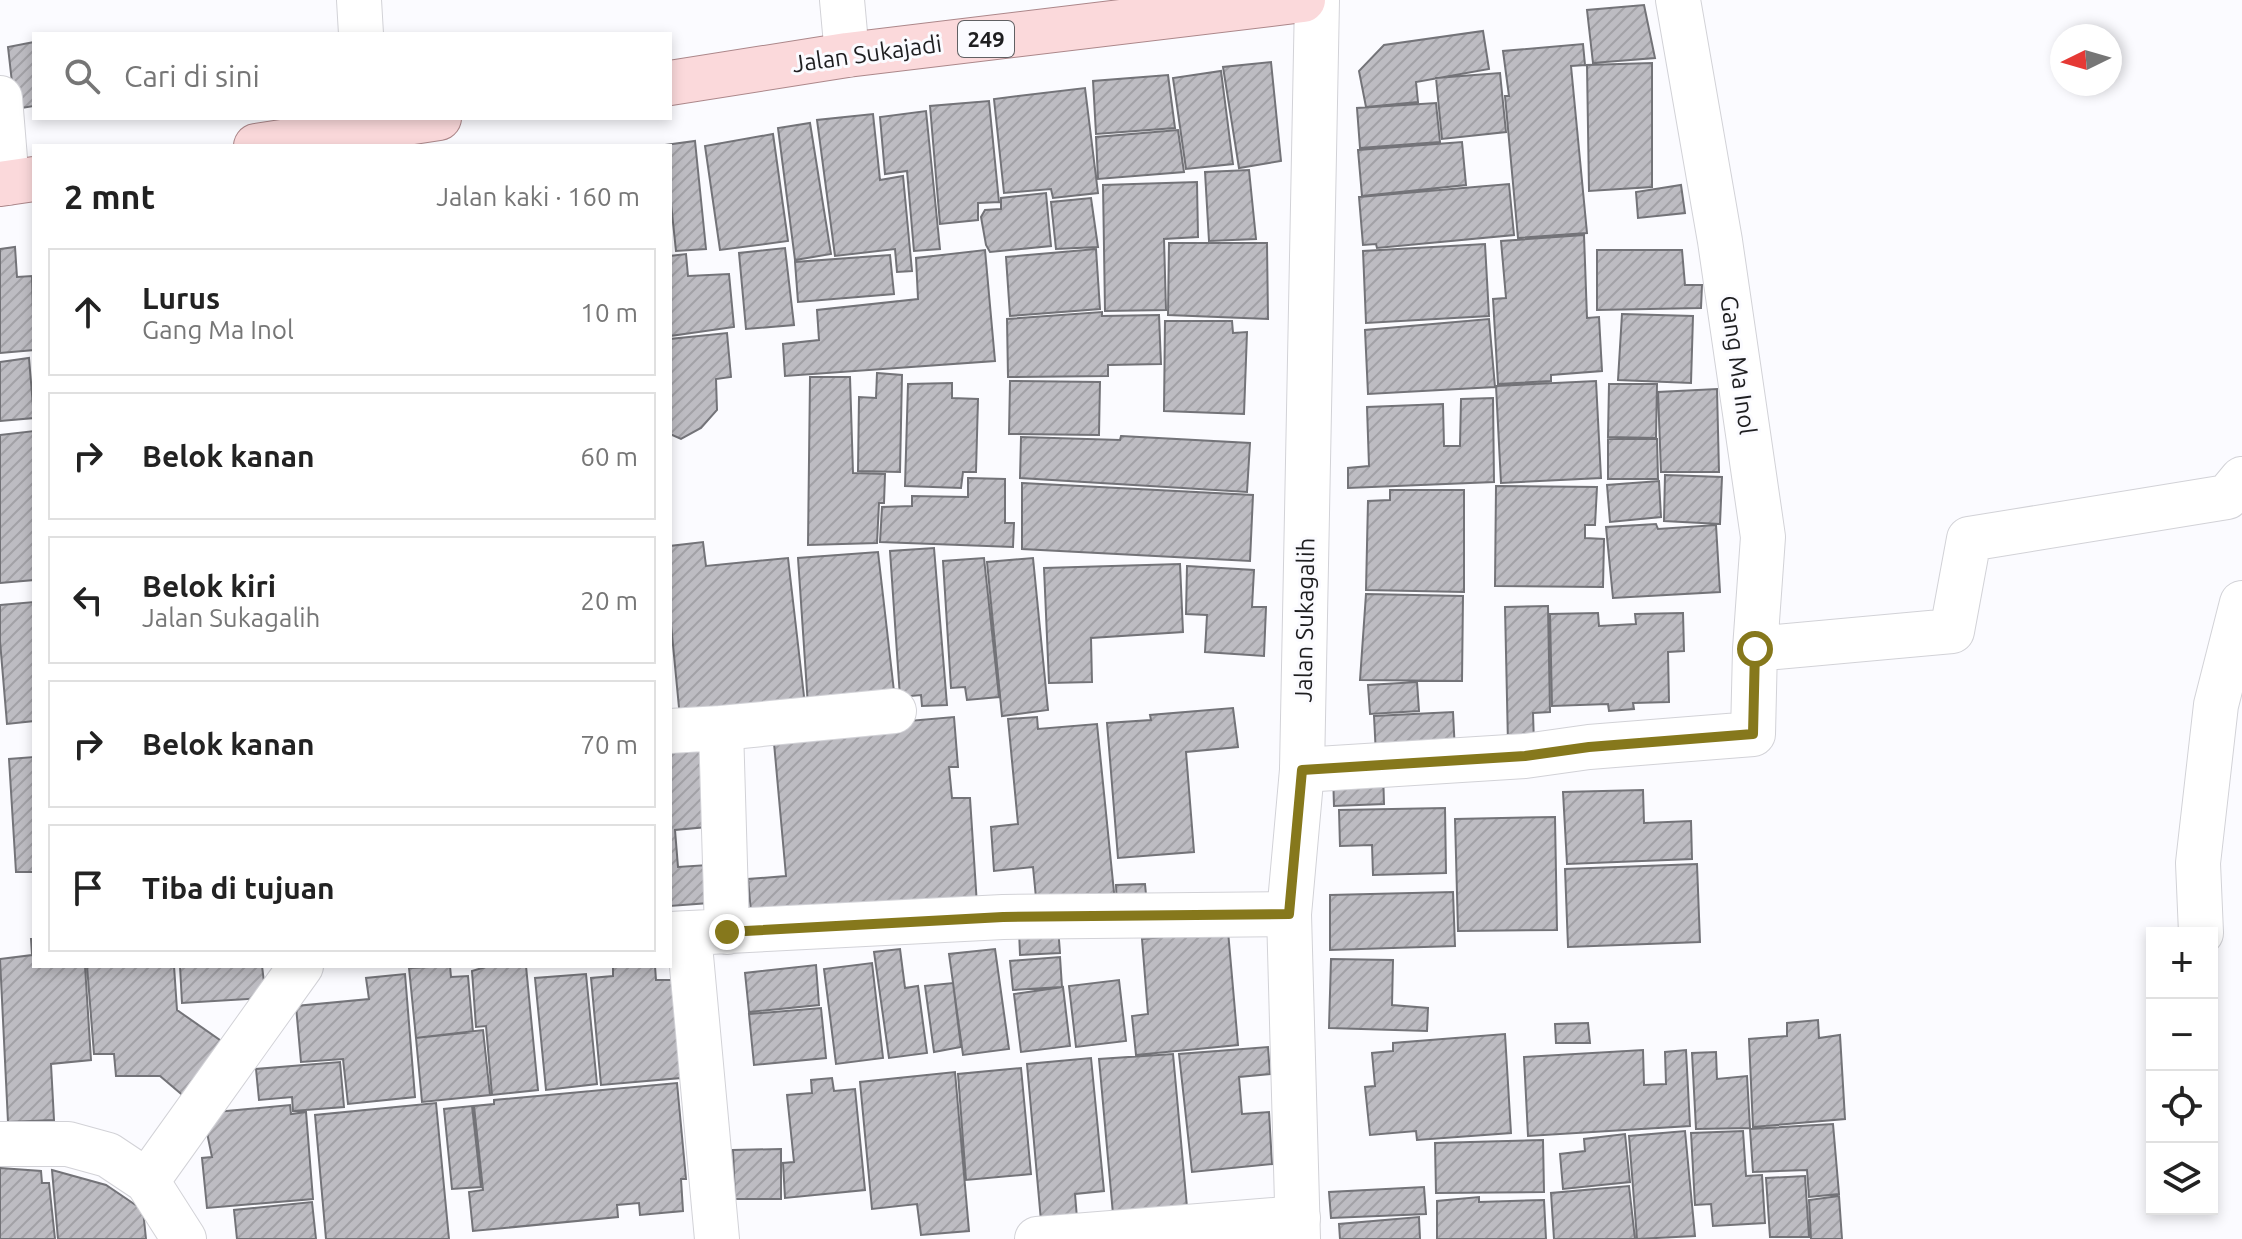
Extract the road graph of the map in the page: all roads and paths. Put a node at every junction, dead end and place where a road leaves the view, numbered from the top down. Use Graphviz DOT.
graph roads {
  1 [pos="359,0"];
  2 [pos="842,0"];
  3 [pos="1303,0"];
  4 [pos="1317,0"];
  5 [pos="1678,0"];
  6 [pos="361,32"];
  7 [pos="847,55"];
  8 [pos="672,83"];
  9 [pos="0,98"];
  10 [pos="415,120"];
  11 [pos="366,124"];
  12 [pos="266,144"];
  13 [pos="14,182"];
  14 [pos="2242,479"];
  15 [pos="2242,603"];
  16 [pos="1755,649"];
  17 [pos="894,711"];
  18 [pos="721,728"];
  19 [pos="672,731"];
  20 [pos="1302,770"];
  21 [pos="1289,914"];
  22 [pos="2201,927"];
  23 [pos="695,933"];
  24 [pos="300,968"];
  25 [pos="1,1137"];
  26 [pos="147,1181"];
  27 [pos="1298,1228"];
  28 [pos="184,1239"];
  29 [pos="717,1239"];
  30 [pos="1037,1239"];
  1 -- 6 [label="street"];
  2 -- 7 [label="street"];
  3 -- 7 [label="main road, Jalan Sukajadi / 249"];
  4 -- 20 [label="street, Jalan Sukagalih"];
  5 -- 16 [label="street, Gang Ma Inol"];
  7 -- 8 [label="main road, Jalan Sukajadi / 249"];
  9 -- 13 [label="street"];
  10 -- 11 [label="main road"];
  11 -- 12 [label="main road"];
  14 -- 16 [label="street"];
  15 -- 22 [label="street"];
  16 -- 20 [label="street, Gang Ma Inol"];
  17 -- 18 [label="street"];
  18 -- 19 [label="street"];
  18 -- 23 [label="street"];
  20 -- 21 [label="street, Jalan Sukagalih"];
  21 -- 23 [label="street"];
  21 -- 27 [label="street, Jalan Sukagalih"];
  23 -- 29 [label="street"];
  24 -- 26 [label="street"];
  25 -- 26 [label="street"];
  26 -- 28 [label="street"];
  27 -- 30 [label="street"];
}
